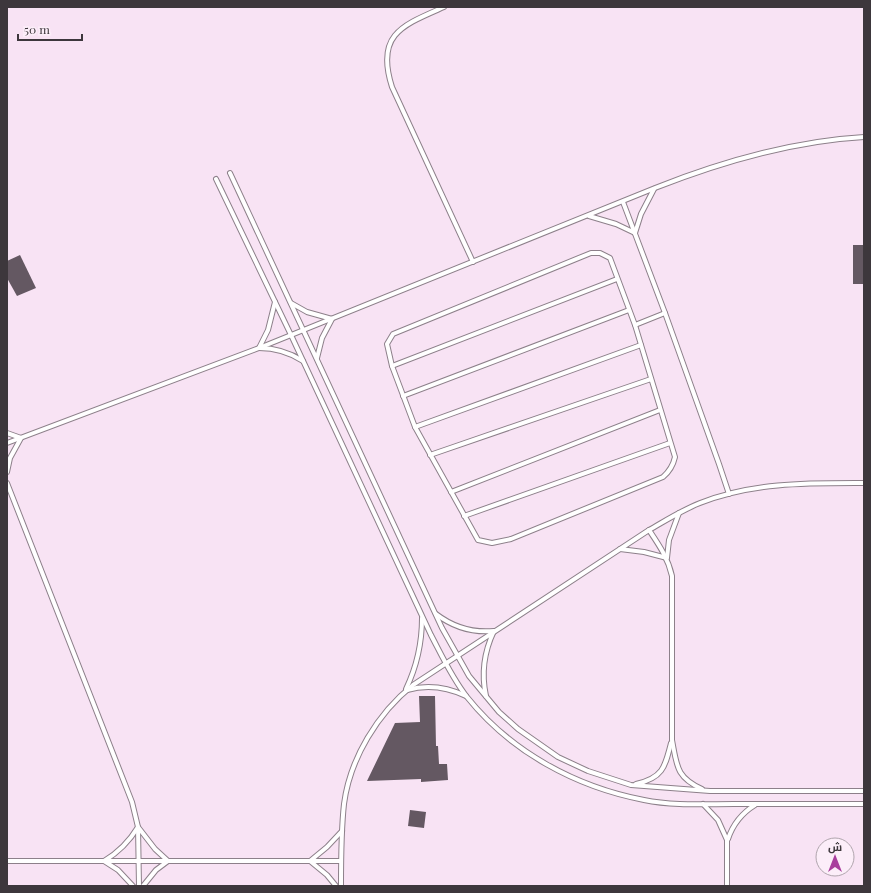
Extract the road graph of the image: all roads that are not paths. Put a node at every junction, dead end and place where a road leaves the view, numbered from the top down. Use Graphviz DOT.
graph roads {
  1 [pos="444,7"];
  2 [pos="864,137"];
  3 [pos="230,173"];
  4 [pos="216,179"];
  5 [pos="654,188"];
  6 [pos="623,202"];
  7 [pos="589,216"];
  8 [pos="635,233"];
  9 [pos="473,262"];
  10 [pos="618,279"];
  11 [pos="276,302"];
  12 [pos="291,303"];
  13 [pos="629,310"];
  14 [pos="665,313"];
  15 [pos="332,319"];
  16 [pos="635,325"];
  17 [pos="304,330"];
  18 [pos="291,335"];
  19 [pos="641,345"];
  20 [pos="259,348"];
  21 [pos="317,359"];
  22 [pos="304,362"];
  23 [pos="392,366"];
  24 [pos="651,379"];
  25 [pos="403,396"];
  26 [pos="660,410"];
  27 [pos="415,427"];
  28 [pos="7,433"];
  29 [pos="21,438"];
  30 [pos="7,443"];
  31 [pos="670,443"];
  32 [pos="430,455"];
  33 [pos="7,472"];
  34 [pos="7,482"];
  35 [pos="864,483"];
  36 [pos="451,492"];
  37 [pos="729,494"];
  38 [pos="679,513"];
  39 [pos="464,516"];
  40 [pos="649,530"];
  41 [pos="620,549"];
  42 [pos="667,558"];
  43 [pos="435,613"];
  44 [pos="422,616"];
  45 [pos="494,631"];
  46 [pos="457,656"];
  47 [pos="445,663"];
  48 [pos="405,691"];
  49 [pos="467,696"];
  50 [pos="486,698"];
  51 [pos="672,740"];
  52 [pos="631,785"];
  53 [pos="704,790"];
  54 [pos="864,791"];
  55 [pos="703,804"];
  56 [pos="756,804"];
  57 [pos="864,804"];
  58 [pos="138,827"];
  59 [pos="342,830"];
  60 [pos="727,840"];
  61 [pos="7,861"];
  62 [pos="104,861"];
  63 [pos="139,861"];
  64 [pos="168,861"];
  65 [pos="310,861"];
  66 [pos="341,861"];
  67 [pos="133,886"];
  68 [pos="139,886"];
  69 [pos="143,886"];
  70 [pos="336,886"];
  71 [pos="341,886"];
  72 [pos="727,886"];
  1 -- 9 [label="lane"];
  2 -- 5 [label="lane"];
  3 -- 12 [label="lane"];
  4 -- 11 [label="lane"];
  5 -- 6 [label="lane"];
  5 -- 8 [label="lane"];
  6 -- 7 [label="lane"];
  6 -- 8 [label="lane"];
  7 -- 8 [label="lane"];
  7 -- 9 [label="lane"];
  8 -- 14 [label="lane"];
  9 -- 15 [label="lane"];
  10 -- 13 [label="lane"];
  10 -- 23 [label="lane"];
  10 -- 23 [label="lane"];
  11 -- 18 [label="lane"];
  11 -- 20 [label="lane"];
  12 -- 15 [label="lane"];
  12 -- 17 [label="lane"];
  13 -- 16 [label="lane"];
  13 -- 25 [label="lane"];
  14 -- 16 [label="lane"];
  14 -- 37 [label="lane"];
  15 -- 17 [label="lane"];
  15 -- 21 [label="lane"];
  16 -- 19 [label="lane"];
  17 -- 18 [label="lane"];
  17 -- 21 [label="lane"];
  18 -- 20 [label="lane"];
  18 -- 22 [label="lane"];
  19 -- 24 [label="lane"];
  19 -- 27 [label="lane"];
  20 -- 22 [label="lane"];
  20 -- 29 [label="lane"];
  21 -- 43 [label="lane"];
  22 -- 44 [label="lane"];
  23 -- 25 [label="lane"];
  24 -- 26 [label="lane"];
  24 -- 32 [label="lane"];
  25 -- 27 [label="lane"];
  26 -- 31 [label="lane"];
  26 -- 36 [label="lane"];
  27 -- 32 [label="lane"];
  28 -- 29 [label="lane"];
  29 -- 30 [label="lane"];
  29 -- 33 [label="lane"];
  31 -- 39 [label="lane"];
  31 -- 39 [label="lane"];
  32 -- 36 [label="lane"];
  34 -- 58 [label="lane"];
  35 -- 37 [label="lane"];
  36 -- 39 [label="lane"];
  37 -- 38 [label="lane"];
  38 -- 40 [label="lane"];
  38 -- 42 [label="lane"];
  40 -- 41 [label="lane"];
  40 -- 42 [label="lane"];
  41 -- 42 [label="lane"];
  41 -- 45 [label="lane"];
  42 -- 51 [label="lane"];
  43 -- 45 [label="lane"];
  43 -- 46 [label="lane"];
  44 -- 47 [label="lane"];
  44 -- 48 [label="lane"];
  45 -- 46 [label="lane"];
  45 -- 50 [label="lane"];
  46 -- 47 [label="lane"];
  46 -- 50 [label="lane"];
  47 -- 48 [label="lane"];
  47 -- 49 [label="lane"];
  48 -- 49 [label="lane"];
  48 -- 59 [label="lane"];
  49 -- 55 [label="lane"];
  50 -- 52 [label="lane"];
  51 -- 52 [label="lane"];
  51 -- 53 [label="lane"];
  52 -- 53 [label="lane"];
  53 -- 54 [label="lane"];
  55 -- 56 [label="lane"];
  55 -- 60 [label="lane"];
  56 -- 57 [label="lane"];
  56 -- 60 [label="lane"];
  58 -- 62 [label="lane"];
  58 -- 63 [label="lane"];
  58 -- 64 [label="lane"];
  59 -- 65 [label="lane"];
  59 -- 66 [label="lane"];
  60 -- 72 [label="lane"];
  61 -- 62 [label="lane"];
  62 -- 63 [label="lane"];
  62 -- 67 [label="lane"];
  63 -- 64 [label="lane"];
  63 -- 68 [label="lane"];
  64 -- 65 [label="lane"];
  64 -- 69 [label="lane"];
  65 -- 66 [label="lane"];
  65 -- 70 [label="lane"];
  66 -- 71 [label="lane"];
}
